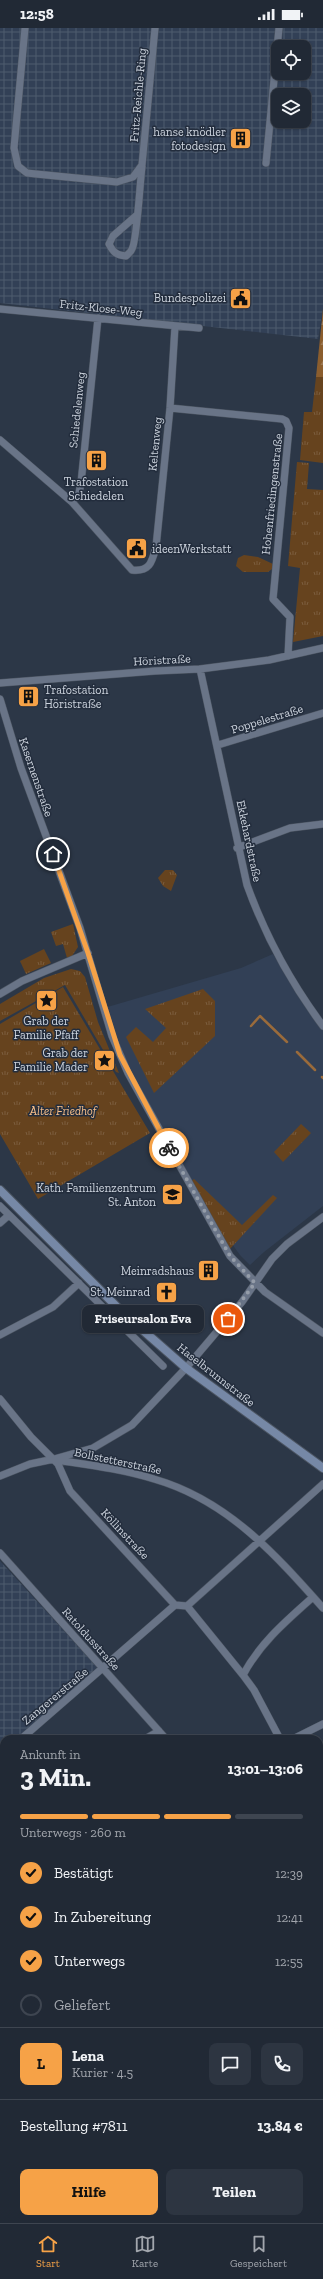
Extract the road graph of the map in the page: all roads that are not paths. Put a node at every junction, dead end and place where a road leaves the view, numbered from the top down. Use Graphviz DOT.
graph roads {
  1 [pos="25,28"];
  2 [pos="155,28"];
  3 [pos="279,28"];
  4 [pos="266,163"];
  5 [pos="142,165"];
  6 [pos="137,215"];
  7 [pos="0,309"];
  8 [pos="98,318"];
  9 [pos="175,326"];
  10 [pos="199,328"];
  11 [pos="170,408"];
  12 [pos="0,440"];
  13 [pos="72,502"];
  14 [pos="323,648"];
  15 [pos="288,656"];
  16 [pos="200,669"];
  17 [pos="0,683"];
  18 [pos="0,699"];
  19 [pos="323,713"];
  20 [pos="218,745"];
  21 [pos="323,824"];
  22 [pos="237,848"];
  23 [pos="88,953"];
  24 [pos="0,994"];
  25 [pos="323,1026"];
  26 [pos="0,1190"];
  27 [pos="0,1206"];
  28 [pos="10,1215"];
  29 [pos="323,1217"];
  30 [pos="0,1222"];
  31 [pos="79,1283"];
  32 [pos="255,1283"];
  33 [pos="323,1333"];
  34 [pos="0,1334"];
  35 [pos="163,1366"];
  36 [pos="186,1368"];
  37 [pos="0,1399"];
  38 [pos="54,1459"];
  39 [pos="323,1468"];
  40 [pos="0,1476"];
  41 [pos="323,1484"];
  42 [pos="261,1540"];
  43 [pos="0,1553"];
  44 [pos="313,1596"];
  45 [pos="176,1605"];
  46 [pos="187,1606"];
  47 [pos="323,1608"];
  48 [pos="103,1669"];
  49 [pos="242,1675"];
  50 [pos="323,1724"];
  51 [pos="159,1731"];
  52 [pos="26,1735"];
  53 [pos="152,1735"];
  54 [pos="162,1735"];
  55 [pos="278,1735"];
  56 [pos="301,1735"];
  1 -- 5 [label="street"];
  2 -- 5 [label="street, Fritz-Reichle-Ring"];
  3 -- 4 [label="street"];
  5 -- 6 [label="street, Fritz-Reichle-Ring"];
  6 -- 6 [label="street, Fritz-Reichle-Ring"];
  7 -- 8 [label="street, Fritz-Klose-Weg"];
  8 -- 9 [label="street, Fritz-Klose-Weg"];
  8 -- 13 [label="street, Schiedelenweg"];
  9 -- 10 [label="street, Fritz-Klose-Weg"];
  9 -- 11 [label="street, Keltenweg"];
  11 -- 13 [label="street, Keltenweg"];
  11 -- 15 [label="street, Hohenfriedingenstraße"];
  12 -- 13 [label="street"];
  14 -- 15 [label="street, Höristraße"];
  15 -- 16 [label="street, Höristraße"];
  16 -- 17 [label="street, Höristraße"];
  16 -- 20 [label="street, Ekkehardstraße"];
  18 -- 23 [label="street, Kasernenstraße"];
  19 -- 20 [label="street, Poppelestraße"];
  20 -- 22 [label="street, Ekkehardstraße"];
  21 -- 22 [label="street"];
  22 -- 25 [label="street, Ekkehardstraße"];
  23 -- 24 [label="street"];
  23 -- 32 [label="street, Kasernenstraße"];
  26 -- 36 [label="main road, Haselbrunnstraße"];
  27 -- 28 [label="street"];
  28 -- 30 [label="street"];
  28 -- 31 [label="street"];
  29 -- 32 [label="street"];
  31 -- 34 [label="street"];
  31 -- 35 [label="street"];
  32 -- 33 [label="street, Kasernenstraße"];
  32 -- 36 [label="street"];
  36 -- 38 [label="street"];
  36 -- 39 [label="main road, Haselbrunnstraße"];
  37 -- 38 [label="street, Köllinstraße"];
  38 -- 40 [label="street"];
  38 -- 42 [label="street, Bollstetterstraße"];
  38 -- 45 [label="street, Köllinstraße"];
  41 -- 42 [label="street"];
  42 -- 44 [label="street, Bollstetterstraße"];
  42 -- 46 [label="street"];
  43 -- 48 [label="street, Ratoldusstraße"];
  44 -- 47 [label="street, Bollstetterstraße"];
  44 -- 49 [label="street"];
  45 -- 46 [label="street"];
  45 -- 48 [label="street, Zangererstraße"];
  46 -- 49 [label="street"];
  48 -- 51 [label="street, Ratoldusstraße"];
  48 -- 52 [label="street, Zangererstraße"];
  49 -- 55 [label="street"];
  50 -- 56 [label="street"];
  51 -- 53 [label="street"];
  51 -- 54 [label="street, Ratoldusstraße"];
}
